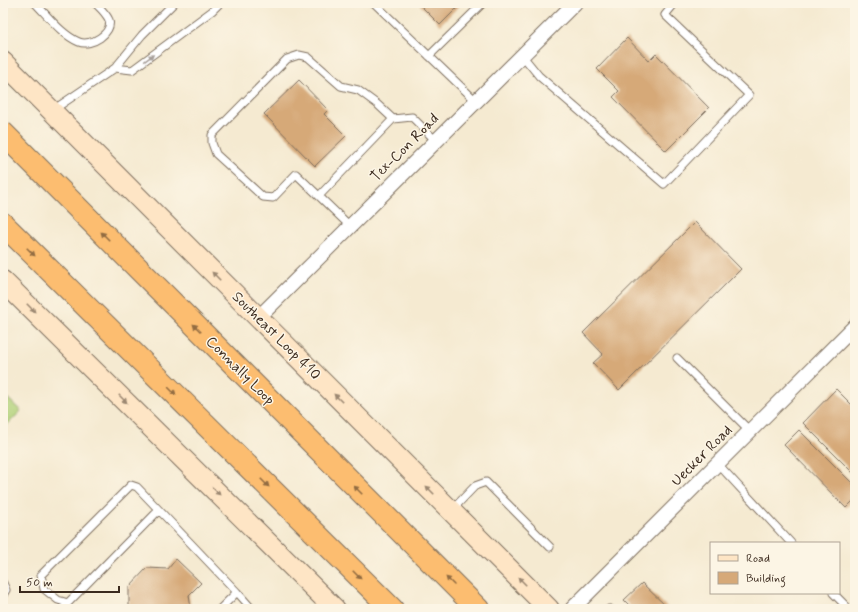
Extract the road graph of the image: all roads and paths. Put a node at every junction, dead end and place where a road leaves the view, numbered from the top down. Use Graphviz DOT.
graph roads {
  1 [pos="35,3"];
  2 [pos="95,3"];
  3 [pos="174,3"];
  4 [pos="220,3"];
  5 [pos="374,3"];
  6 [pos="484,3"];
  7 [pos="575,3"];
  8 [pos="675,3"];
  9 [pos="522,55"];
  10 [pos="429,56"];
  11 [pos="3,62"];
  12 [pos="114,68"];
  13 [pos="476,101"];
  14 [pos="52,111"];
  15 [pos="393,119"];
  16 [pos="3,133"];
  17 [pos="436,141"];
  18 [pos="319,196"];
  19 [pos="3,224"];
  20 [pos="350,226"];
  21 [pos="3,281"];
  22 [pos="258,318"];
  23 [pos="855,326"];
  24 [pos="677,358"];
  25 [pos="750,431"];
  26 [pos="718,464"];
  27 [pos="159,510"];
  28 [pos="451,511"];
  29 [pos="790,542"];
  30 [pos="550,548"];
  31 [pos="3,583"];
  32 [pos="237,592"];
  33 [pos="835,594"];
  34 [pos="3,595"];
  35 [pos="68,603"];
  36 [pos="62,609"];
  37 [pos="220,609"];
  38 [pos="252,609"];
  39 [pos="335,609"];
  40 [pos="392,609"];
  41 [pos="478,609"];
  42 [pos="550,609"];
  43 [pos="572,609"];
  44 [pos="849,609"];
  1 -- 2 [label="lane"];
  3 -- 12 [label="lane"];
  12 -- 4 [label="lane, one-way"];
  5 -- 10 [label="lane"];
  6 -- 10 [label="lane"];
  7 -- 9 [label="street, Tex-Con Road"];
  8 -- 9 [label="lane"];
  9 -- 13 [label="street, Tex-Con Road"];
  10 -- 13 [label="lane"];
  11 -- 14 [label="main road, Southeast Loop 410"];
  12 -- 14 [label="lane"];
  13 -- 17 [label="street, Tex-Con Road"];
  22 -- 14 [label="main road, Southeast Loop 410, one-way"];
  15 -- 17 [label="lane"];
  15 -- 18 [label="lane"];
  15 -- 18 [label="lane"];
  41 -- 16 [label="highway, Connally Loop, one-way"];
  17 -- 20 [label="street, Tex-Con Road"];
  18 -- 20 [label="lane"];
  19 -- 40 [label="highway, one-way"];
  20 -- 22 [label="street, Tex-Con Road"];
  21 -- 39 [label="main road, one-way"];
  28 -- 22 [label="main road, Southeast Loop 410, one-way"];
  23 -- 25 [label="street, Uecker Road"];
  24 -- 25 [label="lane"];
  25 -- 26 [label="street, Uecker Road"];
  26 -- 29 [label="lane"];
  26 -- 43 [label="street, Uecker Road"];
  27 -- 32 [label="lane"];
  27 -- 35 [label="lane"];
  27 -- 35 [label="lane"];
  28 -- 30 [label="lane"];
  42 -- 28 [label="main road, Southeast Loop 410, one-way"];
  31 -- 34 [label="lane"];
  32 -- 37 [label="lane"];
  32 -- 38 [label="lane"];
  33 -- 44 [label="lane"];
  35 -- 36 [label="lane"];
}
